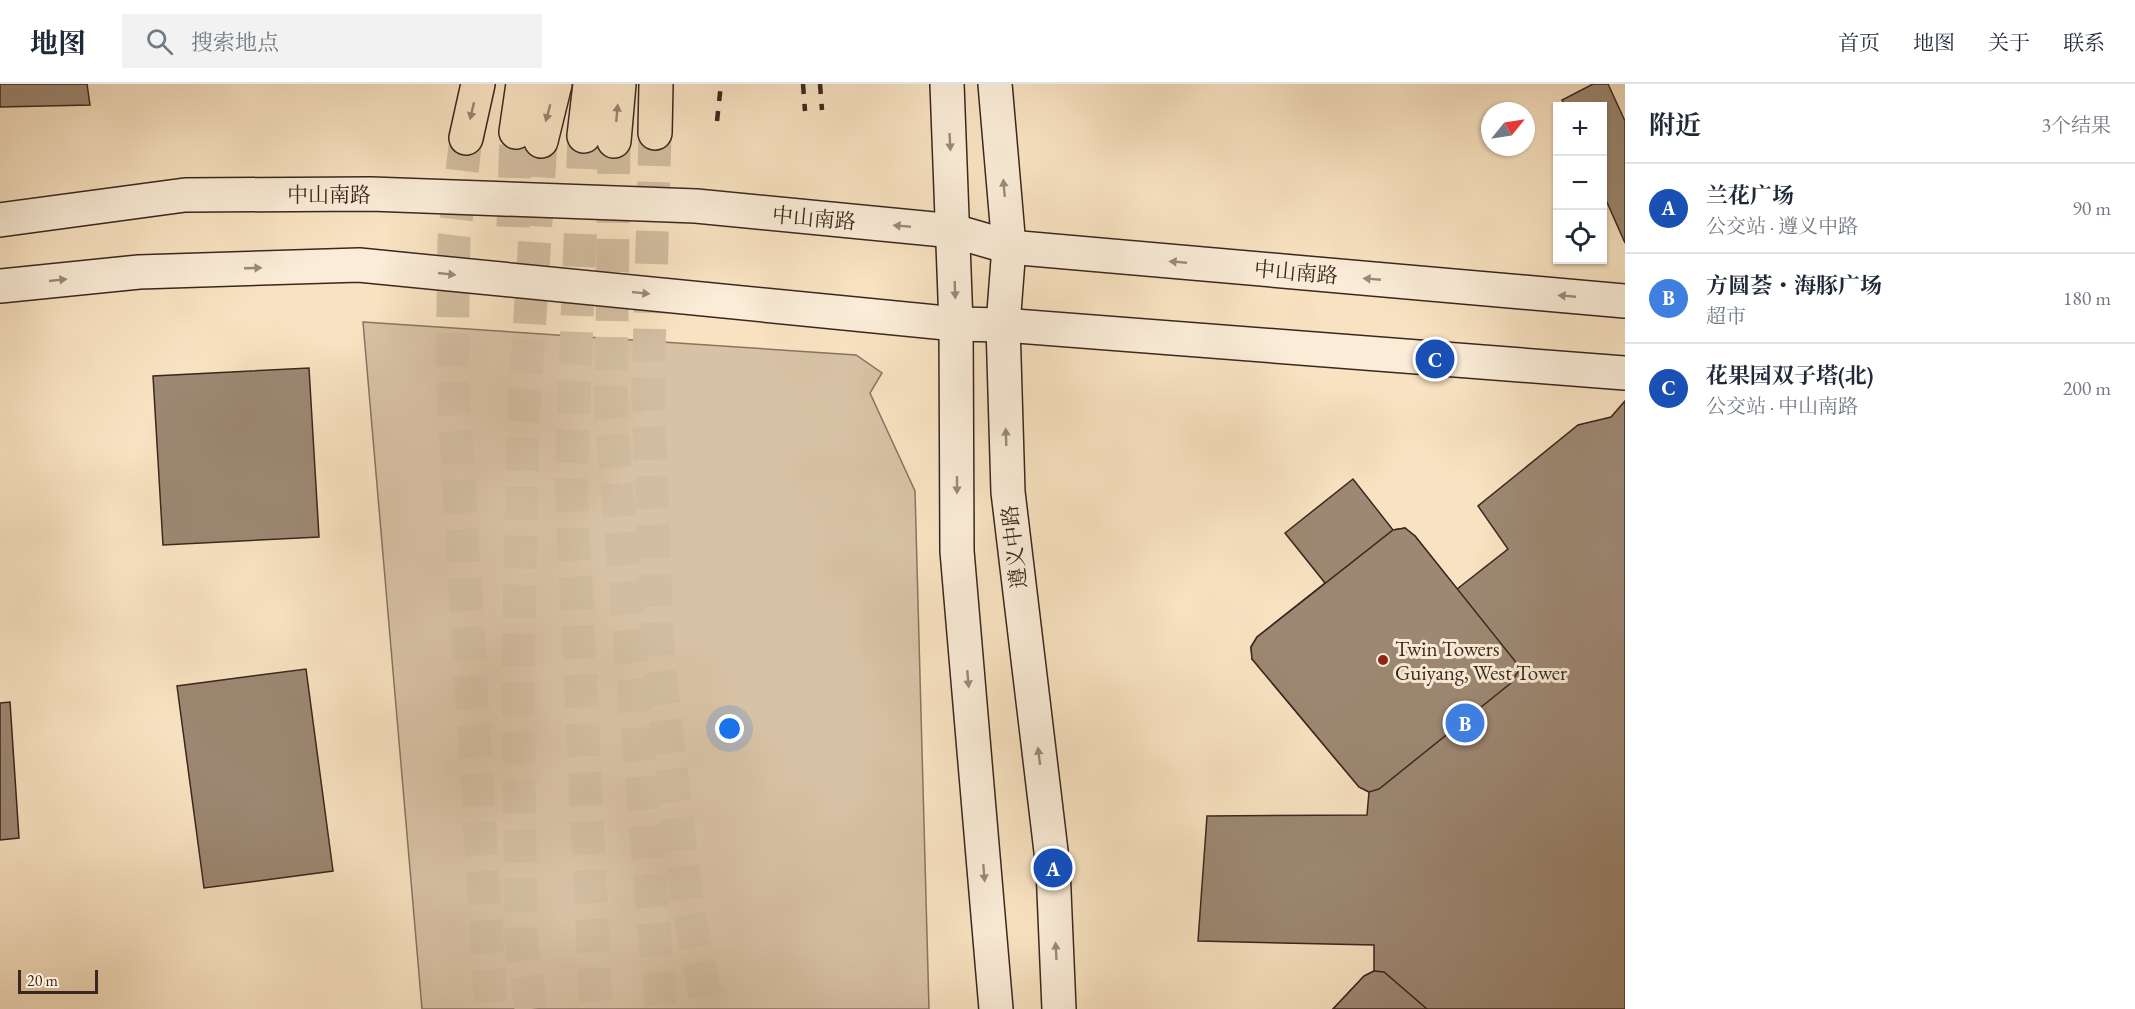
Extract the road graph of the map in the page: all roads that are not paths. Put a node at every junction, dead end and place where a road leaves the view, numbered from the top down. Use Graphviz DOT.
graph roads {
  1 [pos="478,84"];
  2 [pos="523,84"];
  3 [pos="555,84"];
  4 [pos="590,84"];
  5 [pos="619,84"];
  6 [pos="656,84"];
  7 [pos="947,84"];
  8 [pos="995,84"];
  9 [pos="655,133"];
  10 [pos="466,138"];
  11 [pos="0,220"];
  12 [pos="954,231"];
  13 [pos="1009,247"];
  14 [pos="0,286"];
  15 [pos="1625,301"];
  16 [pos="956,324"];
  17 [pos="1003,326"];
  18 [pos="1625,373"];
  19 [pos="996,1009"];
  20 [pos="1059,1009"];
  1 -- 10 [label="highway, one-way"];
  3 -- 2 [label="highway, one-way"];
  4 -- 5 [label="highway, one-way"];
  6 -- 9 [label="highway"];
  7 -- 12 [label="main road, one-way"];
  13 -- 8 [label="main road, 遵义中路, one-way"];
  12 -- 11 [label="main road, 中山南路, one-way"];
  12 -- 13 [label="main road, 中山南路"];
  12 -- 16 [label="main road, one-way"];
  15 -- 13 [label="main road, 中山南路, one-way"];
  13 -- 17 [label="main road, 遵义中路"];
  14 -- 16 [label="main road, one-way"];
  16 -- 17 [label="main road"];
  16 -- 19 [label="main road, one-way"];
  17 -- 18 [label="main road"];
  20 -- 17 [label="main road, 遵义中路, one-way"];
}
